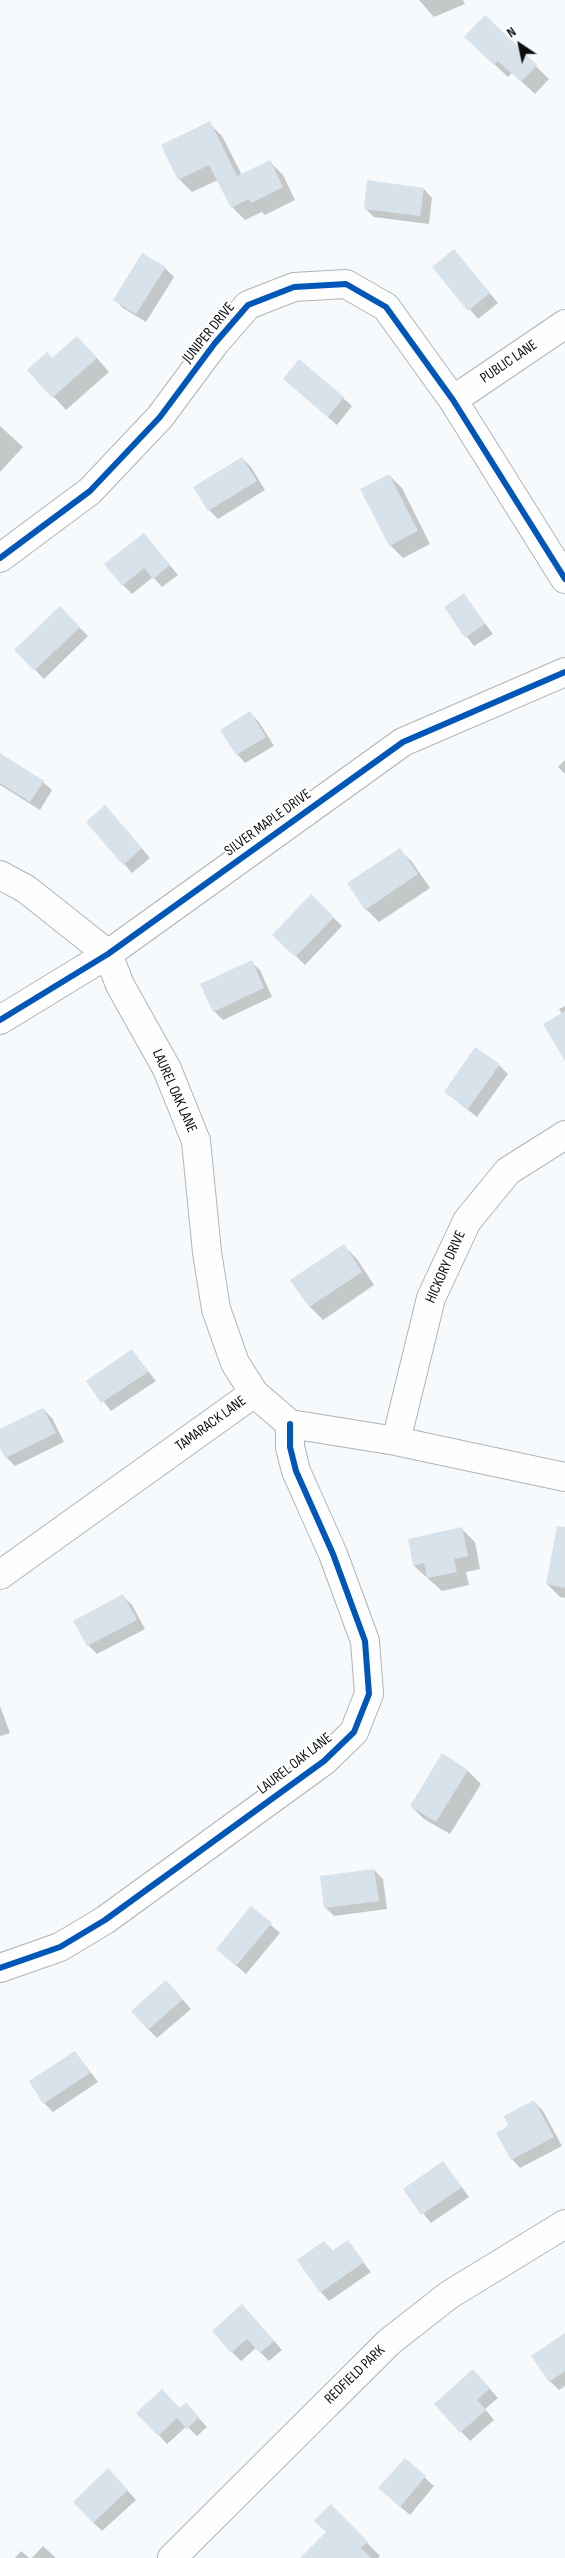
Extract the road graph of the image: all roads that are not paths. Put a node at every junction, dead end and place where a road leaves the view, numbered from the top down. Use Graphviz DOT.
graph roads {
  1 [pos="565,324"];
  2 [pos="453,400"];
  3 [pos="0,558"];
  4 [pos="565,579"];
  5 [pos="565,672"];
  6 [pos="0,874"];
  7 [pos="108,954"];
  8 [pos="0,1020"];
  9 [pos="565,1135"];
  10 [pos="254,1394"];
  11 [pos="290,1424"];
  12 [pos="396,1441"];
  13 [pos="565,1477"];
  14 [pos="0,1576"];
  15 [pos="0,1968"];
  16 [pos="565,2224"];
  17 [pos="172,2558"];
  1 -- 2 [label="street, PUBLIC LANE"];
  2 -- 3 [label="street, JUNIPER DRIVE"];
  2 -- 4 [label="street, JUNIPER DRIVE"];
  5 -- 7 [label="street, SILVER MAPLE DRIVE"];
  6 -- 7 [label="street"];
  7 -- 8 [label="street, SILVER MAPLE DRIVE"];
  7 -- 10 [label="street, LAUREL OAK LANE"];
  9 -- 12 [label="street, HICKORY DRIVE"];
  10 -- 11 [label="street, TAMARACK LANE"];
  10 -- 14 [label="street, TAMARACK LANE"];
  11 -- 12 [label="street"];
  11 -- 15 [label="street, LAUREL OAK LANE"];
  12 -- 13 [label="street"];
  16 -- 17 [label="street, REDFIELD PARK"];
}
